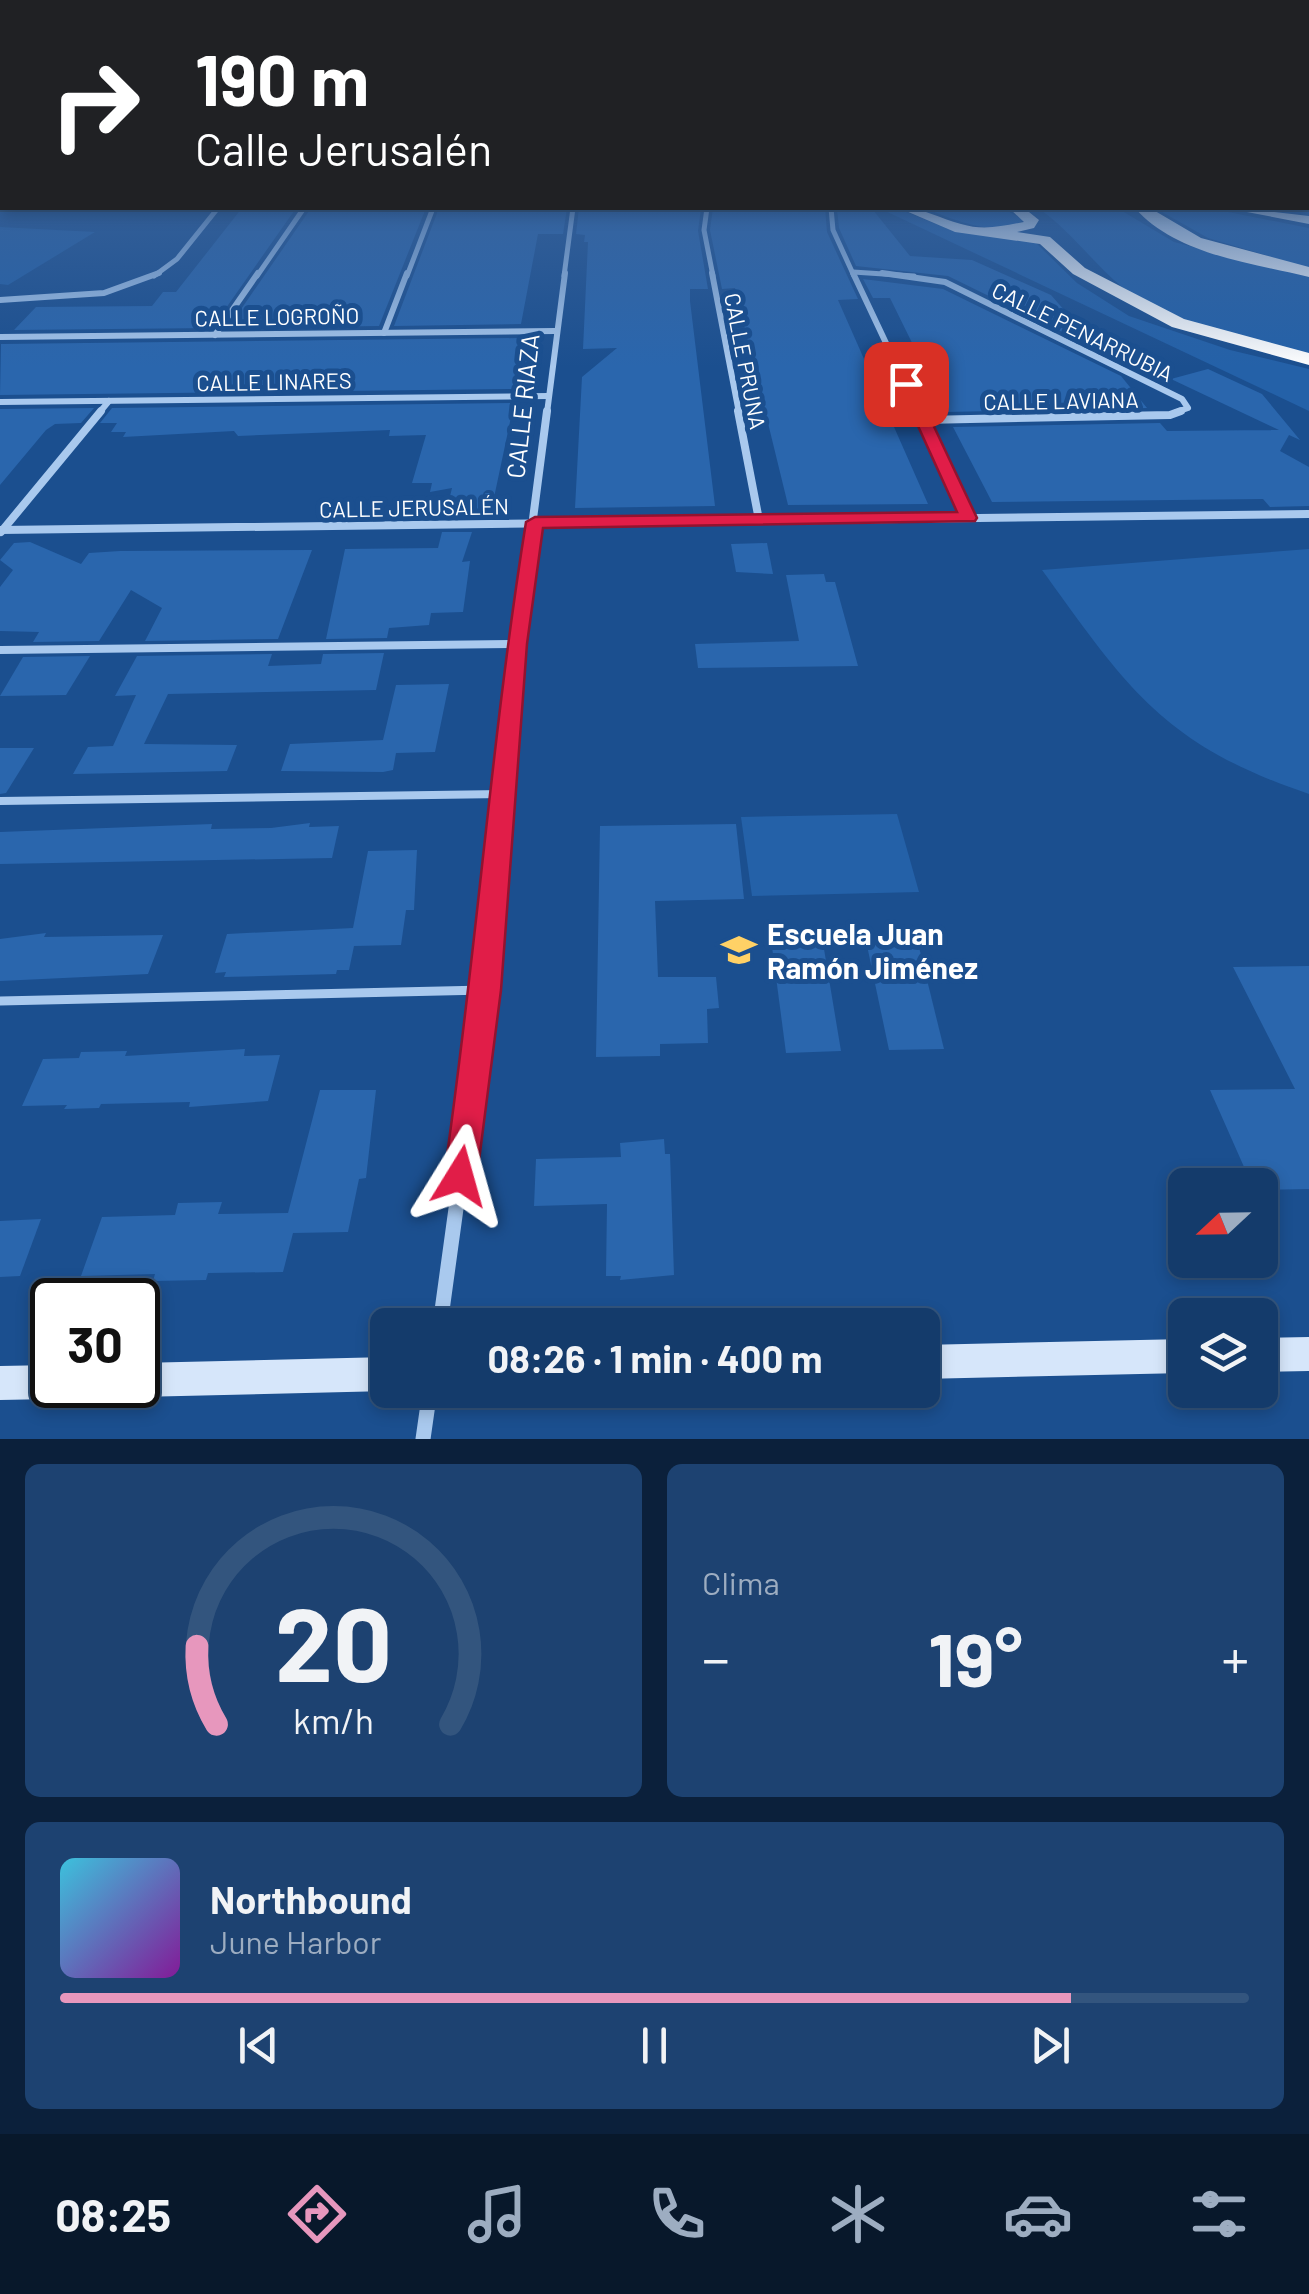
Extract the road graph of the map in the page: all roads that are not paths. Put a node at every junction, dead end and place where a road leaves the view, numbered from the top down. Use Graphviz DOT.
graph roads {
  1 [pos="197,232"];
  2 [pos="287,232"];
  3 [pos="424,232"];
  4 [pos="569,232"];
  5 [pos="704,232"];
  6 [pos="834,232"];
  7 [pos="978,232"];
  8 [pos="1060,232"];
  9 [pos="1186,232"];
  10 [pos="853,272"];
  11 [pos="1309,272"];
  12 [pos="1126,299"];
  13 [pos="0,300"];
  14 [pos="555,331"];
  15 [pos="384,333"];
  16 [pos="215,334"];
  17 [pos="0,336"];
  18 [pos="1309,359"];
  19 [pos="548,396"];
  20 [pos="1182,399"];
  21 [pos="109,401"];
  22 [pos="0,402"];
  23 [pos="924,420"];
  24 [pos="1309,514"];
  25 [pos="968,518"];
  26 [pos="758,520"];
  27 [pos="535,522"];
  28 [pos="1,531"];
  29 [pos="517,644"];
  30 [pos="0,650"];
  31 [pos="503,794"];
  32 [pos="0,801"];
  33 [pos="486,990"];
  34 [pos="0,1000"];
  35 [pos="442,1308"];
  36 [pos="1309,1354"];
  37 [pos="1278,1355"];
  38 [pos="1168,1356"];
  39 [pos="940,1362"];
  40 [pos="370,1374"];
  41 [pos="160,1379"];
  42 [pos="30,1382"];
  43 [pos="0,1383"];
  44 [pos="427,1408"];
  45 [pos="423,1439"];
  1 -- 13 [label="street"];
  2 -- 16 [label="street"];
  3 -- 15 [label="street"];
  4 -- 14 [label="street, CALLE RIAZA"];
  5 -- 26 [label="street, CALLE PRUNA"];
  6 -- 10 [label="street"];
  7 -- 12 [label="highway"];
  8 -- 12 [label="highway"];
  9 -- 11 [label="highway"];
  10 -- 20 [label="street, CALLE PENARRUBIA"];
  10 -- 23 [label="street"];
  12 -- 18 [label="highway"];
  14 -- 15 [label="street, CALLE LOGROÑO"];
  14 -- 19 [label="street, CALLE RIAZA"];
  15 -- 16 [label="street, CALLE LOGROÑO"];
  16 -- 17 [label="street, CALLE LOGROÑO"];
  19 -- 21 [label="street, CALLE LINARES"];
  19 -- 27 [label="street, CALLE RIAZA"];
  20 -- 23 [label="street, CALLE LAVIANA"];
  21 -- 22 [label="street, CALLE LINARES"];
  21 -- 28 [label="street"];
  23 -- 25 [label="street"];
  24 -- 25 [label="street, CALLE JERUSALÉN"];
  25 -- 26 [label="street, CALLE JERUSALÉN"];
  26 -- 27 [label="street, CALLE JERUSALÉN"];
  27 -- 28 [label="street, CALLE JERUSALÉN"];
  27 -- 29 [label="street, CALLE RIAZA"];
  29 -- 30 [label="lane"];
  29 -- 31 [label="street, CALLE RIAZA"];
  31 -- 32 [label="lane"];
  31 -- 33 [label="street, CALLE RIAZA"];
  33 -- 34 [label="lane"];
  33 -- 35 [label="street, CALLE RIAZA"];
  36 -- 37 [label="street"];
  38 -- 39 [label="street"];
  40 -- 41 [label="street"];
  42 -- 43 [label="street"];
  44 -- 45 [label="street"];
}
